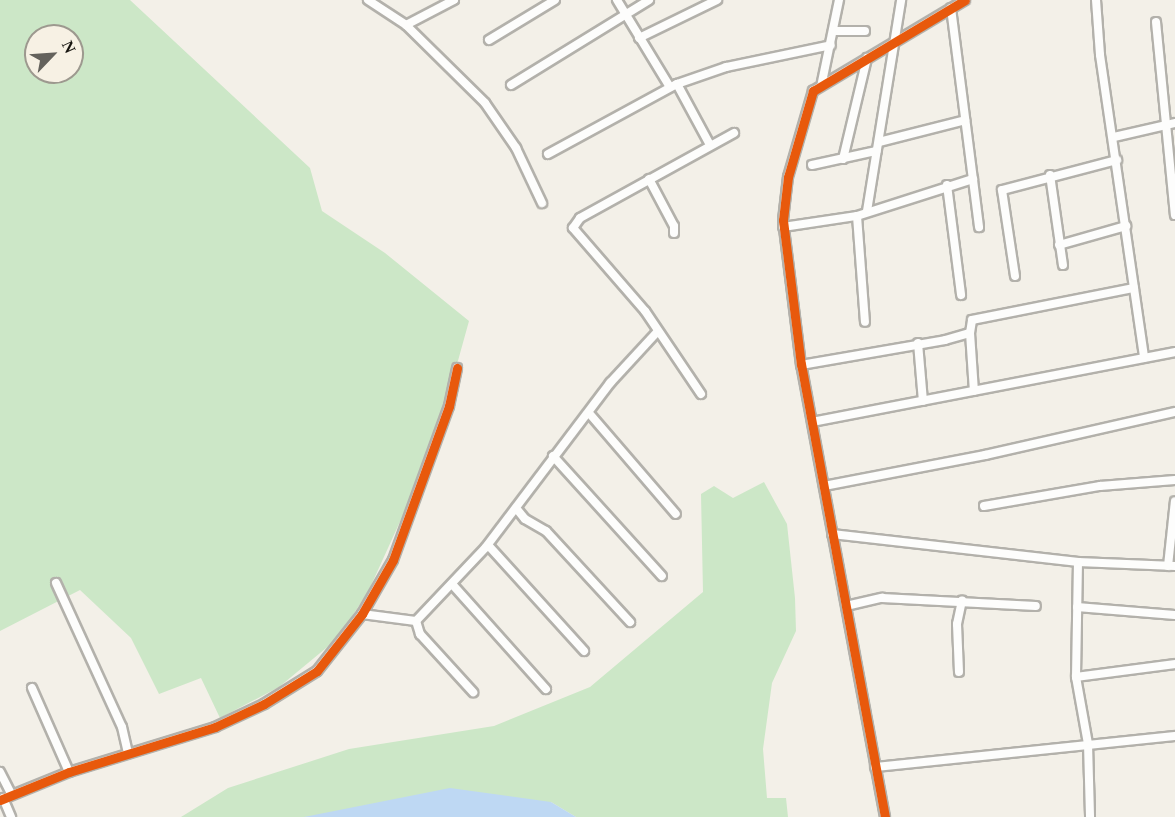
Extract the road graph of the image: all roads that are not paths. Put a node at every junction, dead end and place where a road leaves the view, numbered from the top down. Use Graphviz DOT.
graph roads {
  1 [pos="454,0"];
  2 [pos="555,0"];
  3 [pos="618,0"];
  4 [pos="650,0"];
  5 [pos="717,0"];
  6 [pos="839,0"];
  7 [pos="901,0"];
  8 [pos="965,0"];
  9 [pos="1096,0"];
  10 [pos="371,1"];
  11 [pos="953,5"];
  12 [pos="626,14"];
  13 [pos="1156,22"];
  14 [pos="406,25"];
  15 [pos="835,31"];
  16 [pos="865,31"];
  17 [pos="639,38"];
  18 [pos="489,40"];
  19 [pos="896,40"];
  20 [pos="831,45"];
  21 [pos="867,58"];
  22 [pos="822,82"];
  23 [pos="511,85"];
  24 [pos="674,85"];
  25 [pos="965,120"];
  26 [pos="1171,124"];
  27 [pos="734,133"];
  28 [pos="1114,137"];
  29 [pos="710,145"];
  30 [pos="877,146"];
  31 [pos="548,154"];
  32 [pos="843,159"];
  33 [pos="1117,160"];
  34 [pos="812,165"];
  35 [pos="1050,175"];
  36 [pos="649,179"];
  37 [pos="973,179"];
  38 [pos="947,185"];
  39 [pos="542,203"];
  40 [pos="867,211"];
  41 [pos="1175,215"];
  42 [pos="857,216"];
  43 [pos="1126,226"];
  44 [pos="783,227"];
  45 [pos="979,227"];
  46 [pos="674,232"];
  47 [pos="1059,245"];
  48 [pos="1063,265"];
  49 [pos="1015,276"];
  50 [pos="1134,288"];
  51 [pos="961,295"];
  52 [pos="865,322"];
  53 [pos="657,332"];
  54 [pos="969,333"];
  55 [pos="918,343"];
  56 [pos="1175,352"];
  57 [pos="1144,358"];
  58 [pos="801,365"];
  59 [pos="457,368"];
  60 [pos="974,391"];
  61 [pos="701,394"];
  62 [pos="923,401"];
  63 [pos="1175,412"];
  64 [pos="589,413"];
  65 [pos="812,422"];
  66 [pos="553,456"];
  67 [pos="1175,480"];
  68 [pos="824,486"];
  69 [pos="1175,501"];
  70 [pos="984,506"];
  71 [pos="516,508"];
  72 [pos="676,514"];
  73 [pos="832,534"];
  74 [pos="488,545"];
  75 [pos="1078,562"];
  76 [pos="1172,566"];
  77 [pos="662,576"];
  78 [pos="56,583"];
  79 [pos="452,584"];
  80 [pos="962,601"];
  81 [pos="846,606"];
  82 [pos="1036,606"];
  83 [pos="1077,607"];
  84 [pos="362,614"];
  85 [pos="1175,615"];
  86 [pos="416,621"];
  87 [pos="630,622"];
  88 [pos="584,651"];
  89 [pos="1175,664"];
  90 [pos="959,672"];
  91 [pos="1076,677"];
  92 [pos="32,688"];
  93 [pos="546,689"];
  94 [pos="473,692"];
  95 [pos="1175,736"];
  96 [pos="1088,744"];
  97 [pos="128,753"];
  98 [pos="875,767"];
  99 [pos="0,772"];
  100 [pos="69,772"];
  101 [pos="5,798"];
  102 [pos="11,817"];
  103 [pos="885,817"];
  104 [pos="1090,817"];
  1 -- 14 [label="street"];
  2 -- 18 [label="street"];
  3 -- 12 [label="street"];
  4 -- 12 [label="street"];
  5 -- 17 [label="street"];
  6 -- 15 [label="street"];
  7 -- 19 [label="street"];
  8 -- 11 [label="street"];
  9 -- 28 [label="street"];
  10 -- 14 [label="street"];
  11 -- 19 [label="street"];
  11 -- 25 [label="street"];
  12 -- 17 [label="street"];
  12 -- 23 [label="street"];
  13 -- 26 [label="street"];
  14 -- 39 [label="street"];
  15 -- 16 [label="street"];
  15 -- 20 [label="street"];
  17 -- 24 [label="street"];
  19 -- 21 [label="street"];
  19 -- 30 [label="street"];
  20 -- 22 [label="street"];
  20 -- 24 [label="street"];
  21 -- 22 [label="street"];
  21 -- 32 [label="street"];
  22 -- 44 [label="street"];
  24 -- 29 [label="street"];
  24 -- 31 [label="street"];
  25 -- 30 [label="street"];
  25 -- 37 [label="street"];
  26 -- 28 [label="street"];
  26 -- 41 [label="street"];
  27 -- 29 [label="street"];
  28 -- 33 [label="street"];
  29 -- 36 [label="street"];
  30 -- 32 [label="street"];
  30 -- 40 [label="street"];
  32 -- 34 [label="street"];
  33 -- 35 [label="street"];
  33 -- 43 [label="street"];
  35 -- 47 [label="street"];
  35 -- 49 [label="street"];
  36 -- 46 [label="street"];
  36 -- 53 [label="street"];
  37 -- 38 [label="street"];
  37 -- 45 [label="street"];
  38 -- 40 [label="street"];
  38 -- 51 [label="street"];
  40 -- 42 [label="street"];
  42 -- 44 [label="street"];
  42 -- 52 [label="street"];
  43 -- 47 [label="street"];
  43 -- 50 [label="street"];
  44 -- 58 [label="street"];
  47 -- 48 [label="street"];
  50 -- 54 [label="street"];
  50 -- 57 [label="street"];
  53 -- 61 [label="street"];
  53 -- 64 [label="street"];
  54 -- 55 [label="street"];
  54 -- 60 [label="street"];
  55 -- 58 [label="street"];
  55 -- 62 [label="street"];
  56 -- 57 [label="street"];
  57 -- 60 [label="street"];
  58 -- 65 [label="street"];
  59 -- 84 [label="street"];
  60 -- 62 [label="street"];
  62 -- 65 [label="street"];
  63 -- 68 [label="street"];
  64 -- 66 [label="street"];
  64 -- 72 [label="street"];
  65 -- 68 [label="street"];
  66 -- 71 [label="street"];
  66 -- 77 [label="street"];
  67 -- 70 [label="street"];
  68 -- 73 [label="street"];
  69 -- 76 [label="street"];
  71 -- 74 [label="street"];
  71 -- 87 [label="street"];
  73 -- 75 [label="street"];
  73 -- 81 [label="street"];
  74 -- 79 [label="street"];
  74 -- 88 [label="street"];
  75 -- 76 [label="street"];
  75 -- 83 [label="street"];
  78 -- 97 [label="street"];
  79 -- 86 [label="street"];
  79 -- 93 [label="street"];
  80 -- 81 [label="street"];
  80 -- 82 [label="street"];
  80 -- 90 [label="street"];
  81 -- 98 [label="street"];
  83 -- 85 [label="street"];
  83 -- 91 [label="street"];
  84 -- 86 [label="street"];
  84 -- 97 [label="street"];
  86 -- 94 [label="street"];
  89 -- 91 [label="street"];
  91 -- 96 [label="street"];
  92 -- 100 [label="street"];
  95 -- 96 [label="street"];
  96 -- 98 [label="street"];
  96 -- 104 [label="street"];
  97 -- 100 [label="street"];
  98 -- 103 [label="street"];
  99 -- 101 [label="street"];
  100 -- 101 [label="street"];
  101 -- 102 [label="street"];
}
